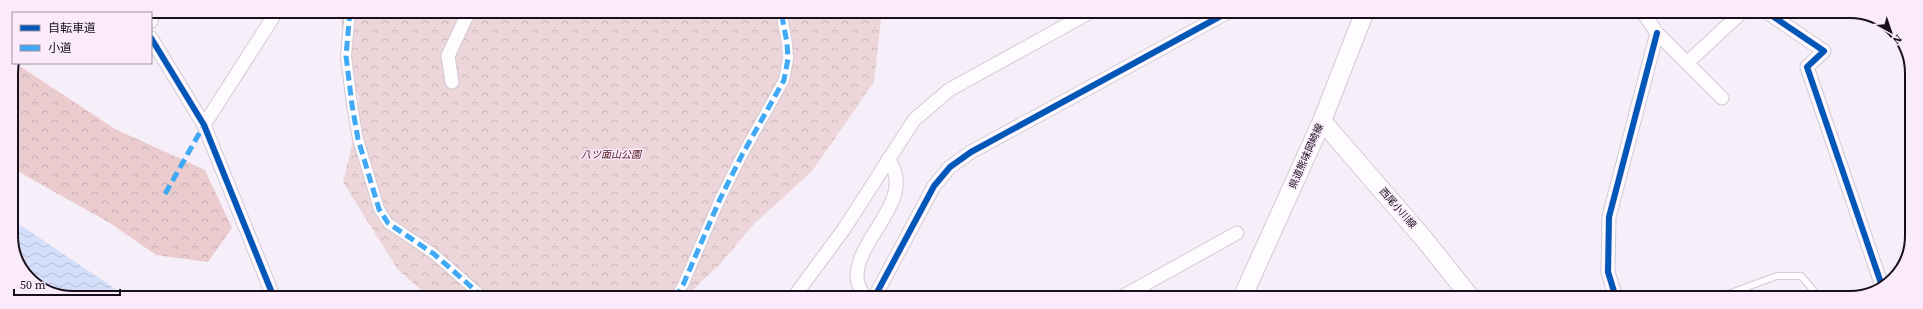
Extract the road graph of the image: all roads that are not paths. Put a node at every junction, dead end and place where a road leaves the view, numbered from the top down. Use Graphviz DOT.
graph roads {
  1 [pos="272,18"];
  2 [pos="349,18"];
  3 [pos="466,18"];
  4 [pos="782,18"];
  5 [pos="1079,18"];
  6 [pos="1217,18"];
  7 [pos="1362,18"];
  8 [pos="1647,18"];
  9 [pos="1736,18"];
  10 [pos="1774,18"];
  11 [pos="1657,33"];
  12 [pos="152,40"];
  13 [pos="1687,63"];
  14 [pos="452,82"];
  15 [pos="1722,98"];
  16 [pos="1322,121"];
  17 [pos="204,125"];
  18 [pos="888,159"];
  19 [pos="1237,233"];
  20 [pos="1881,282"];
  21 [pos="271,291"];
  22 [pos="476,291"];
  23 [pos="679,291"];
  24 [pos="798,291"];
  25 [pos="862,291"];
  26 [pos="878,291"];
  27 [pos="1133,291"];
  28 [pos="1245,291"];
  29 [pos="1465,291"];
  30 [pos="1614,291"];
  31 [pos="1740,291"];
  32 [pos="1814,291"];
  1 -- 17 [label="street"];
  2 -- 22 [label="street"];
  3 -- 14 [label="street"];
  4 -- 23 [label="street"];
  5 -- 18 [label="street"];
  6 -- 26 [label="street"];
  7 -- 16 [label="main road, 県道熊味岡崎線"];
  8 -- 11 [label="street"];
  9 -- 13 [label="street"];
  10 -- 20 [label="street"];
  11 -- 13 [label="street"];
  11 -- 30 [label="street"];
  12 -- 17 [label="street"];
  13 -- 15 [label="street"];
  16 -- 28 [label="main road, 県道熊味岡崎線"];
  16 -- 29 [label="main road, 西尾小川線"];
  17 -- 21 [label="street"];
  18 -- 24 [label="street"];
  18 -- 25 [label="street"];
  19 -- 27 [label="street"];
  31 -- 32 [label="lane"];
}
